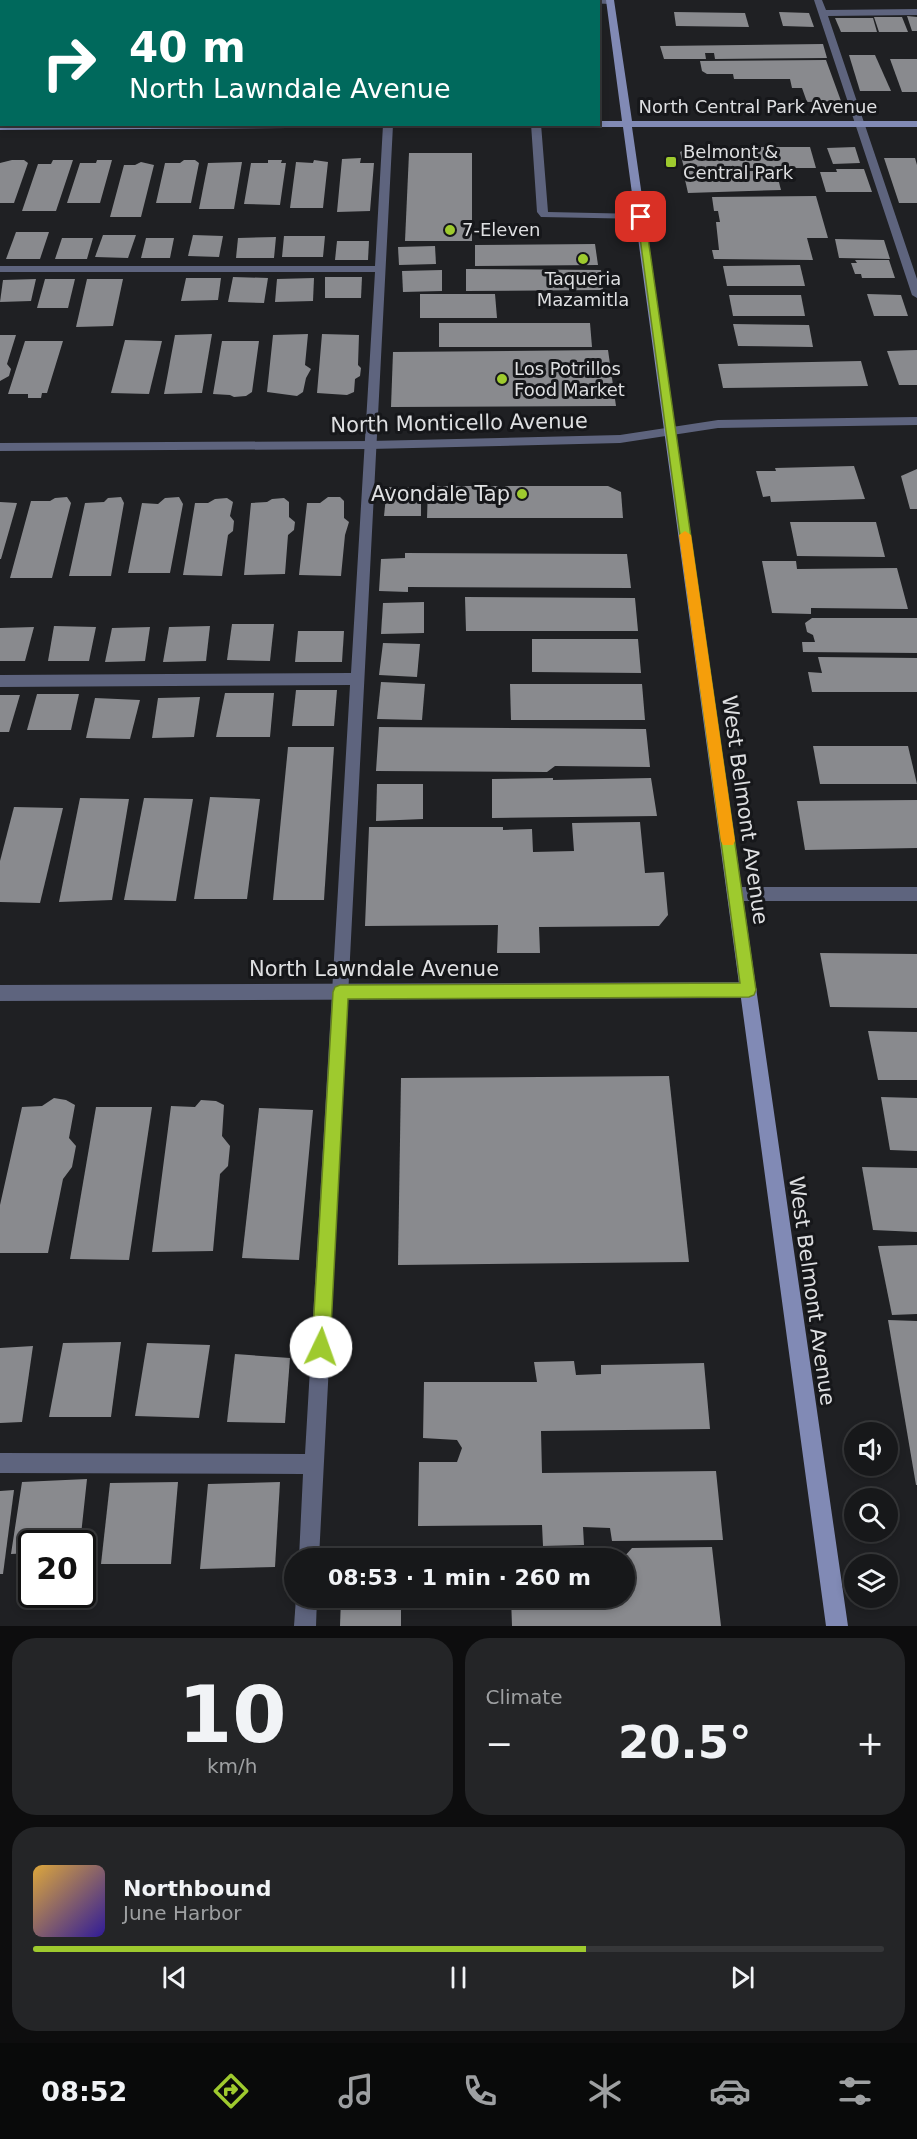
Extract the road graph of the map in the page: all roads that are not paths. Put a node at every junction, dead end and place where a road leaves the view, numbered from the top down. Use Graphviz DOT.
graph roads {
  1 [pos="818,0"];
  2 [pos="610,1"];
  3 [pos="917,12"];
  4 [pos="823,13"];
  5 [pos="600,124"];
  6 [pos="628,124"];
  7 [pos="860,124"];
  8 [pos="917,124"];
  9 [pos="196,126"];
  10 [pos="391,126"];
  11 [pos="536,126"];
  12 [pos="0,127"];
  13 [pos="641,217"];
  14 [pos="904,256"];
  15 [pos="917,256"];
  16 [pos="0,269"];
  17 [pos="380,269"];
  18 [pos="917,295"];
  19 [pos="917,421"];
  20 [pos="671,433"];
  21 [pos="370,446"];
  22 [pos="0,447"];
  23 [pos="357,679"];
  24 [pos="0,681"];
  25 [pos="735,894"];
  26 [pos="917,894"];
  27 [pos="749,990"];
  28 [pos="340,992"];
  29 [pos="0,993"];
  30 [pos="0,1463"];
  31 [pos="314,1464"];
  32 [pos="310,1548"];
  33 [pos="306,1608"];
  34 [pos="305,1626"];
  35 [pos="837,1626"];
  1 -- 4 [label="street"];
  2 -- 6 [label="main road, West Belmont Avenue"];
  3 -- 4 [label="street"];
  4 -- 7 [label="street"];
  5 -- 6 [label="main road, North Central Park Avenue"];
  6 -- 7 [label="main road, North Central Park Avenue"];
  6 -- 13 [label="main road, West Belmont Avenue"];
  7 -- 8 [label="main road, North Central Park Avenue"];
  7 -- 14 [label="street"];
  9 -- 12 [label="main road"];
  10 -- 17 [label="street"];
  11 -- 13 [label="street"];
  13 -- 20 [label="main road, West Belmont Avenue"];
  14 -- 15 [label="street"];
  14 -- 18 [label="street"];
  16 -- 17 [label="street"];
  17 -- 21 [label="street"];
  19 -- 20 [label="street, North Monticello Avenue"];
  20 -- 21 [label="street, North Monticello Avenue"];
  20 -- 25 [label="main road, West Belmont Avenue"];
  21 -- 22 [label="street, North Monticello Avenue"];
  21 -- 23 [label="street"];
  23 -- 24 [label="street"];
  23 -- 28 [label="street"];
  25 -- 26 [label="street"];
  25 -- 27 [label="main road, West Belmont Avenue"];
  27 -- 28 [label="street, North Lawndale Avenue"];
  27 -- 35 [label="main road, West Belmont Avenue"];
  28 -- 29 [label="street, North Lawndale Avenue"];
  28 -- 31 [label="street"];
  30 -- 31 [label="street"];
  31 -- 32 [label="street"];
  33 -- 34 [label="street"];
}
